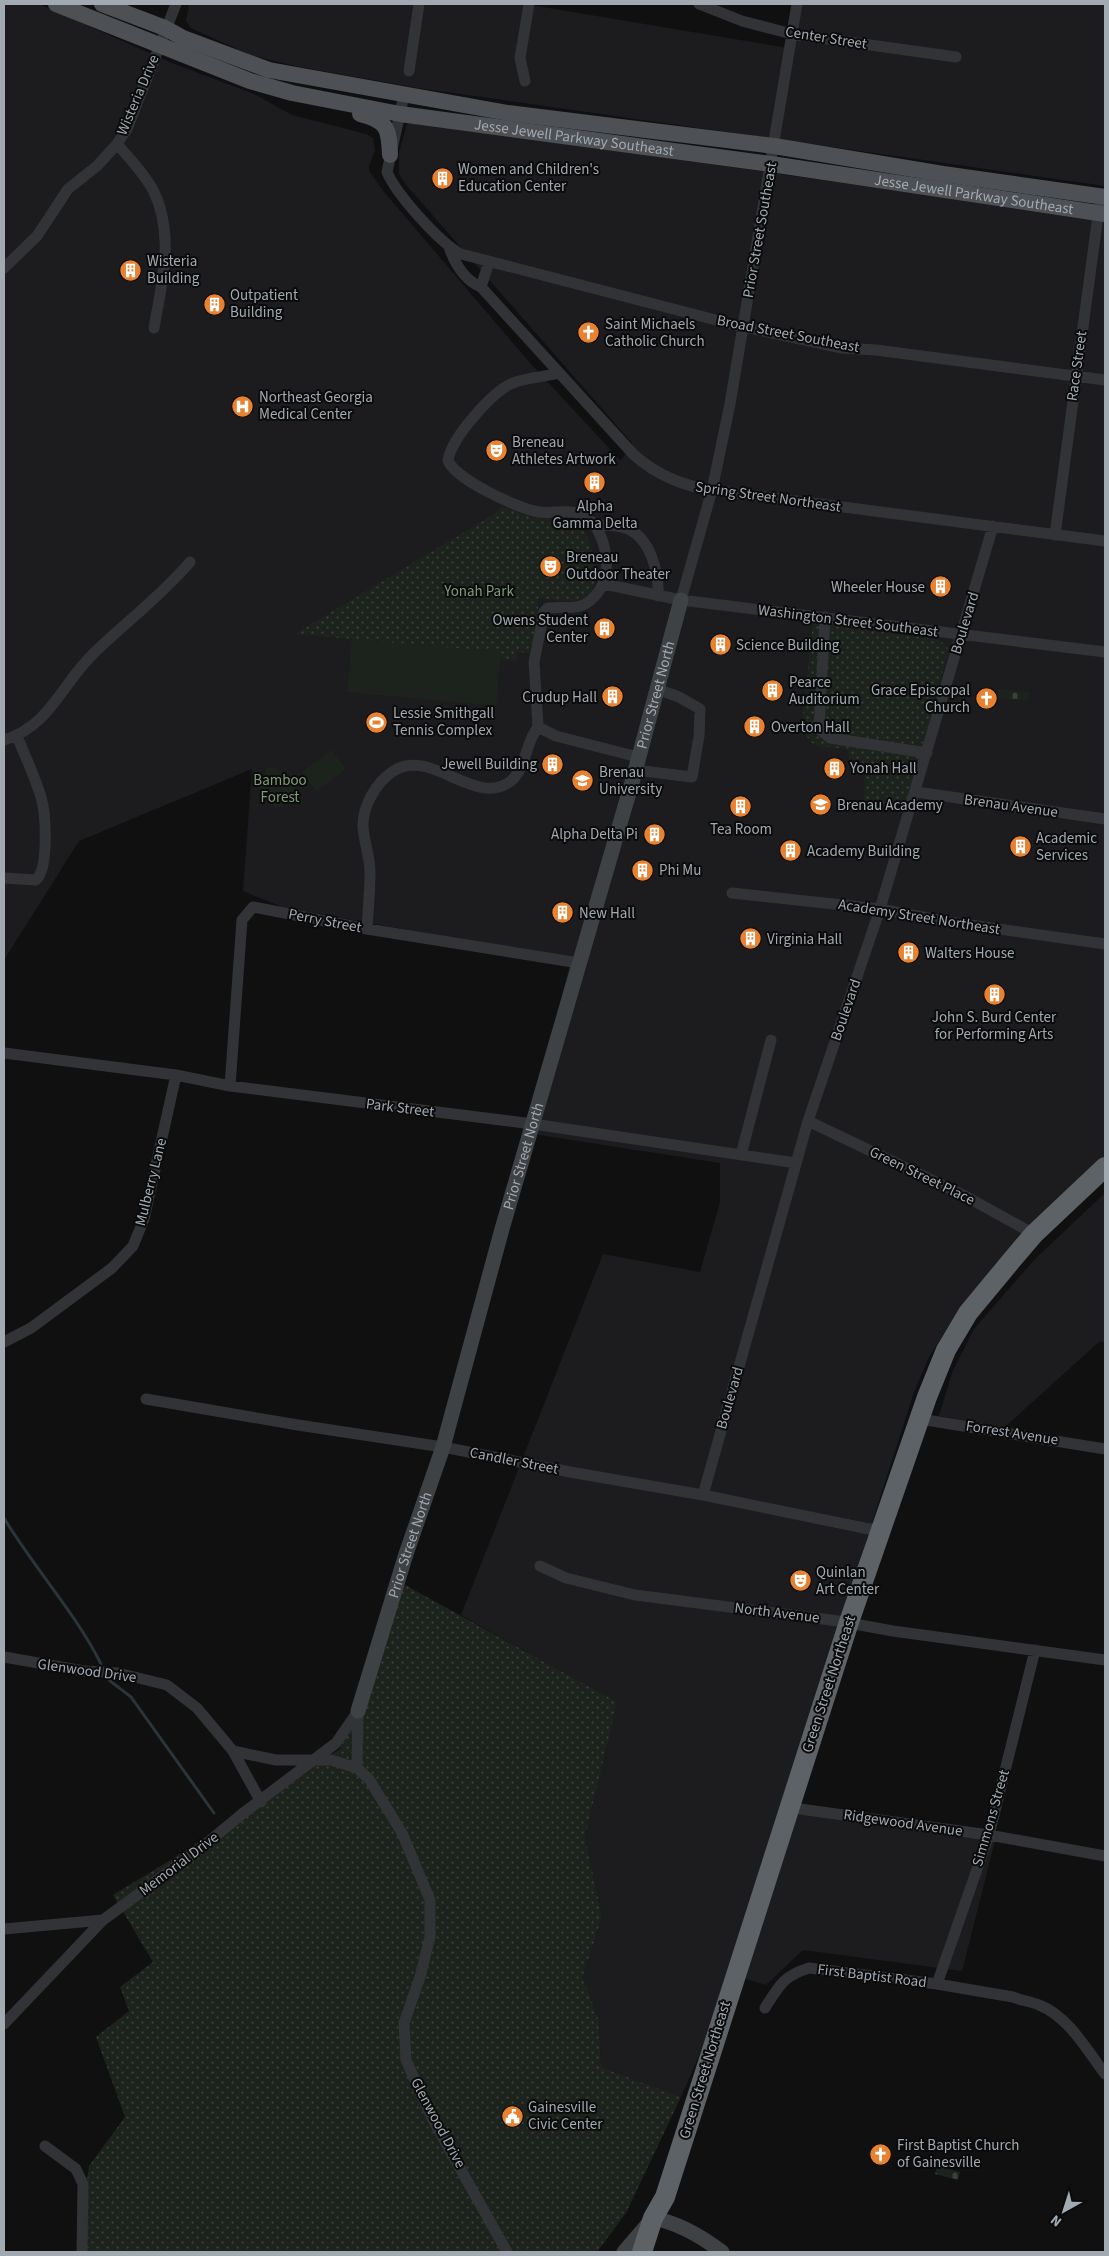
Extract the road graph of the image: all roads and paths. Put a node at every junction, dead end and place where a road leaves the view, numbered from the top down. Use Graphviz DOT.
graph roads {
  1 [pos="56,4"];
  2 [pos="102,4"];
  3 [pos="176,4"];
  4 [pos="419,4"];
  5 [pos="529,4"];
  6 [pos="698,4"];
  7 [pos="797,4"];
  8 [pos="165,28"];
  9 [pos="792,34"];
  10 [pos="159,45"];
  11 [pos="956,58"];
  12 [pos="409,71"];
  13 [pos="525,81"];
  14 [pos="292,93"];
  15 [pos="404,95"];
  16 [pos="400,114"];
  17 [pos="118,144"];
  18 [pos="774,146"];
  19 [pos="390,155"];
  20 [pos="771,164"];
  21 [pos="1103,197"];
  22 [pos="1102,213"];
  23 [pos="449,247"];
  24 [pos="489,262"];
  25 [pos="4,268"];
  26 [pos="481,287"];
  27 [pos="743,327"];
  28 [pos="154,328"];
  29 [pos="559,373"];
  30 [pos="1075,377"];
  31 [pos="1105,380"];
  32 [pos="712,490"];
  33 [pos="593,525"];
  34 [pos="993,526"];
  35 [pos="1055,535"];
  36 [pos="1105,541"];
  37 [pos="190,562"];
  38 [pos="604,584"];
  39 [pos="658,596"];
  40 [pos="681,600"];
  41 [pos="824,617"];
  42 [pos="962,636"];
  43 [pos="1105,652"];
  44 [pos="657,689"];
  45 [pos="538,727"];
  46 [pos="17,736"];
  47 [pos="4,740"];
  48 [pos="927,753"];
  49 [pos="637,762"];
  50 [pos="916,792"];
  51 [pos="1105,819"];
  52 [pos="4,878"];
  53 [pos="732,893"];
  54 [pos="880,909"];
  55 [pos="368,929"];
  56 [pos="1105,944"];
  57 [pos="579,963"];
  58 [pos="771,1040"];
  59 [pos="4,1053"];
  60 [pos="176,1075"];
  61 [pos="230,1086"];
  62 [pos="808,1121"];
  63 [pos="533,1124"];
  64 [pos="741,1155"];
  65 [pos="796,1163"];
  66 [pos="1105,1167"];
  67 [pos="1034,1234"];
  68 [pos="4,1342"];
  69 [pos="146,1399"];
  70 [pos="920,1419"];
  71 [pos="443,1447"];
  72 [pos="1105,1449"];
  73 [pos="703,1495"];
  74 [pos="881,1528"];
  75 [pos="540,1566"];
  76 [pos="849,1622"];
  77 [pos="1035,1650"];
  78 [pos="4,1658"];
  79 [pos="1105,1660"];
  80 [pos="358,1711"];
  81 [pos="233,1751"];
  82 [pos="313,1759"];
  83 [pos="357,1768"];
  84 [pos="260,1802"];
  85 [pos="789,1806"];
  86 [pos="989,1835"];
  87 [pos="1105,1856"];
  88 [pos="104,1920"];
  89 [pos="4,1929"];
  90 [pos="937,1984"];
  91 [pos="765,2008"];
  92 [pos="4,2024"];
  93 [pos="1105,2074"];
  94 [pos="45,2146"];
  95 [pos="653,2218"];
  96 [pos="82,2252"];
  97 [pos="507,2252"];
  98 [pos="624,2252"];
  99 [pos="642,2252"];
  100 [pos="722,2252"];
  1 -- 10 [label="main road, Jesse Jewell Parkway Southeast"];
  2 -- 8 [label="main road, Jesse Jewell Parkway Southeast"];
  3 -- 8 [label="street, Wisteria Drive"];
  4 -- 12 [label="street"];
  5 -- 13 [label="street"];
  6 -- 9 [label="street, Center Street"];
  7 -- 9 [label="street, Prior Street Southeast"];
  8 -- 10 [label="street, Wisteria Drive"];
  8 -- 15 [label="main road, Jesse Jewell Parkway Southeast"];
  9 -- 11 [label="street, Center Street"];
  9 -- 18 [label="street, Prior Street Southeast"];
  10 -- 14 [label="main road, Jesse Jewell Parkway Southeast"];
  10 -- 17 [label="street, Wisteria Drive"];
  14 -- 16 [label="main road, Jesse Jewell Parkway Southeast"];
  14 -- 19 [label="main road"];
  15 -- 16 [label="street, Spring Street Northeast"];
  15 -- 18 [label="main road, Jesse Jewell Parkway Southeast"];
  16 -- 19 [label="street, Spring Street Northeast"];
  16 -- 20 [label="main road, Jesse Jewell Parkway Southeast"];
  17 -- 25 [label="street, Wisteria Drive"];
  17 -- 28 [label="street"];
  18 -- 20 [label="street, Prior Street Southeast"];
  18 -- 21 [label="main road, Jesse Jewell Parkway Southeast"];
  19 -- 23 [label="street, Spring Street Northeast"];
  20 -- 22 [label="main road, Jesse Jewell Parkway Southeast"];
  20 -- 27 [label="street, Prior Street Southeast"];
  21 -- 22 [label="street, Race Street"];
  22 -- 30 [label="street, Race Street"];
  23 -- 24 [label="street, Broad Street Southeast"];
  23 -- 26 [label="street, Spring Street Northeast"];
  24 -- 26 [label="street"];
  24 -- 27 [label="street, Broad Street Southeast"];
  26 -- 29 [label="street, Spring Street Northeast"];
  27 -- 30 [label="street, Broad Street Southeast"];
  27 -- 32 [label="street, Prior Street Southeast"];
  29 -- 32 [label="street, Spring Street Northeast"];
  29 -- 33 [label="street"];
  30 -- 31 [label="street, Broad Street Southeast"];
  30 -- 35 [label="street, Race Street"];
  32 -- 34 [label="street, Spring Street Northeast"];
  32 -- 40 [label="street, Prior Street Southeast"];
  33 -- 38 [label="street"];
  33 -- 39 [label="street"];
  34 -- 35 [label="street, Spring Street Northeast"];
  34 -- 42 [label="street, Boulevard"];
  35 -- 36 [label="street, Spring Street Northeast"];
  37 -- 46 [label="street"];
  38 -- 39 [label="street, Washington Street Southeast"];
  38 -- 45 [label="street"];
  39 -- 40 [label="street, Washington Street Southeast"];
  40 -- 41 [label="street, Washington Street Southeast"];
  40 -- 44 [label="street, Prior Street North"];
  41 -- 42 [label="street, Washington Street Southeast"];
  41 -- 48 [label="street"];
  42 -- 43 [label="street, Washington Street Southeast"];
  42 -- 48 [label="street, Boulevard"];
  44 -- 49 [label="street, Prior Street North"];
  44 -- 49 [label="street"];
  45 -- 49 [label="street"];
  45 -- 55 [label="street"];
  46 -- 47 [label="street"];
  46 -- 52 [label="street"];
  48 -- 50 [label="street, Boulevard"];
  49 -- 57 [label="street, Prior Street North"];
  50 -- 51 [label="street, Brenau Avenue"];
  50 -- 54 [label="street, Boulevard"];
  53 -- 54 [label="street, Academy Street Northeast"];
  54 -- 56 [label="street, Academy Street Northeast"];
  54 -- 62 [label="street, Boulevard"];
  55 -- 57 [label="street, Perry Street"];
  55 -- 61 [label="street, Perry Street"];
  57 -- 63 [label="street, Prior Street North"];
  58 -- 64 [label="street"];
  59 -- 60 [label="street, Park Street"];
  60 -- 61 [label="street, Park Street"];
  60 -- 68 [label="street, Mulberry Lane"];
  61 -- 63 [label="street, Park Street"];
  62 -- 65 [label="street, Boulevard"];
  62 -- 67 [label="street, Green Street Place"];
  63 -- 64 [label="street, Park Street"];
  63 -- 71 [label="street, Prior Street North"];
  64 -- 65 [label="street, Park Street"];
  65 -- 73 [label="street, Boulevard"];
  66 -- 67 [label="highway, Green Street Northeast"];
  67 -- 70 [label="highway, Green Street Northeast"];
  69 -- 71 [label="street, Candler Street"];
  70 -- 72 [label="street, Forrest Avenue"];
  70 -- 74 [label="highway, Green Street Northeast"];
  71 -- 73 [label="street, Candler Street"];
  71 -- 80 [label="street, Prior Street North"];
  73 -- 74 [label="street, Candler Street"];
  74 -- 76 [label="highway, Green Street Northeast"];
  75 -- 76 [label="street, North Avenue"];
  76 -- 77 [label="street, North Avenue"];
  76 -- 85 [label="highway, Green Street Northeast"];
  77 -- 79 [label="street, North Avenue"];
  77 -- 86 [label="street, Simmons Street"];
  78 -- 81 [label="street, Glenwood Drive"];
  80 -- 82 [label="street, Memorial Drive"];
  80 -- 83 [label="street"];
  81 -- 82 [label="street, Glenwood Drive"];
  81 -- 84 [label="street, Glenwood Drive"];
  82 -- 83 [label="street, Glenwood Drive"];
  82 -- 84 [label="street, Memorial Drive"];
  83 -- 97 [label="street, Glenwood Drive"];
  84 -- 88 [label="street, Memorial Drive"];
  85 -- 86 [label="street, Ridgewood Avenue"];
  85 -- 95 [label="highway, Green Street Northeast"];
  86 -- 87 [label="street, Ridgewood Avenue"];
  86 -- 90 [label="street, Simmons Street"];
  88 -- 89 [label="street"];
  88 -- 92 [label="street, Memorial Drive"];
  90 -- 91 [label="street, First Baptist Road"];
  90 -- 93 [label="street, First Baptist Road"];
  94 -- 96 [label="street"];
  95 -- 98 [label="street"];
  95 -- 99 [label="highway, Green Street Northeast"];
  95 -- 100 [label="street"];
}
